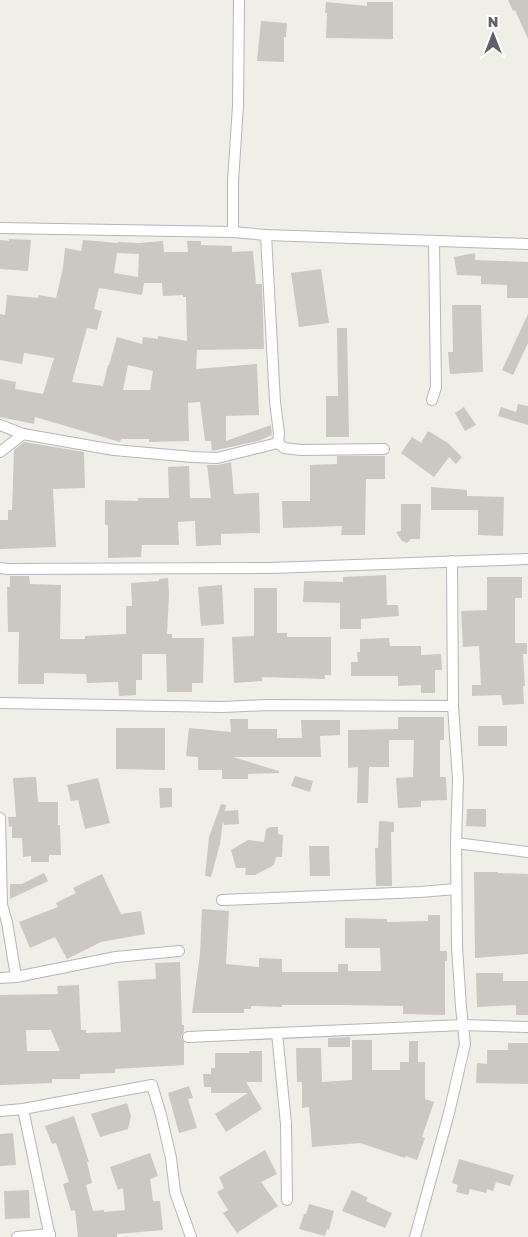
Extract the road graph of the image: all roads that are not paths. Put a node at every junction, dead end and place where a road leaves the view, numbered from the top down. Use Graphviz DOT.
graph roads {
  1 [pos="239,0"];
  2 [pos="0,228"];
  3 [pos="233,232"];
  4 [pos="266,235"];
  5 [pos="434,241"];
  6 [pos="528,244"];
  7 [pos="432,400"];
  8 [pos="0,425"];
  9 [pos="24,434"];
  10 [pos="278,443"];
  11 [pos="384,449"];
  12 [pos="0,452"];
  13 [pos="528,558"];
  14 [pos="452,561"];
  15 [pos="0,568"];
  16 [pos="0,703"];
  17 [pos="453,706"];
  18 [pos="0,818"];
  19 [pos="456,843"];
  20 [pos="528,852"];
  21 [pos="456,889"];
  22 [pos="222,900"];
  23 [pos="179,951"];
  24 [pos="16,977"];
  25 [pos="0,978"];
  26 [pos="463,1025"];
  27 [pos="528,1027"];
  28 [pos="277,1033"];
  29 [pos="188,1037"];
  30 [pos="24,1108"];
  31 [pos="0,1111"];
  32 [pos="287,1200"];
  33 [pos="50,1235"];
  34 [pos="18,1237"];
  35 [pos="191,1237"];
  36 [pos="415,1237"];
  1 -- 3 [label="street"];
  2 -- 3 [label="street"];
  3 -- 4 [label="street"];
  4 -- 5 [label="street"];
  4 -- 10 [label="street"];
  5 -- 6 [label="street"];
  5 -- 7 [label="street"];
  8 -- 9 [label="street"];
  9 -- 10 [label="street"];
  9 -- 12 [label="street"];
  10 -- 11 [label="street"];
  13 -- 14 [label="street"];
  14 -- 15 [label="street"];
  14 -- 17 [label="street"];
  16 -- 17 [label="street"];
  17 -- 19 [label="street"];
  18 -- 24 [label="street"];
  19 -- 20 [label="street"];
  19 -- 21 [label="street"];
  21 -- 22 [label="street"];
  21 -- 26 [label="street"];
  23 -- 24 [label="street"];
  24 -- 25 [label="street"];
  26 -- 27 [label="street"];
  26 -- 28 [label="street"];
  26 -- 36 [label="street"];
  28 -- 29 [label="street"];
  28 -- 32 [label="street"];
  30 -- 31 [label="street"];
  30 -- 33 [label="street"];
  30 -- 35 [label="street"];
  33 -- 34 [label="street"];
}
